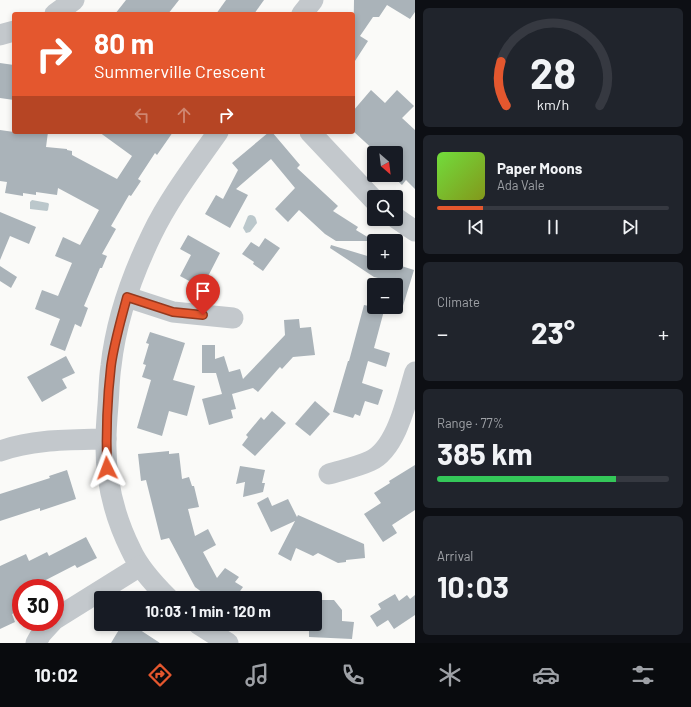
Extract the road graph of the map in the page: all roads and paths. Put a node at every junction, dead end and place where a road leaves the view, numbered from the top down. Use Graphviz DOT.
graph roads {
  1 [pos="74,0"];
  2 [pos="312,0"];
  3 [pos="58,12"];
  4 [pos="303,12"];
  5 [pos="12,32"];
  6 [pos="0,35"];
  7 [pos="217,134"];
  8 [pos="312,134"];
  9 [pos="367,193"];
  10 [pos="403,223"];
  11 [pos="415,231"];
  12 [pos="127,297"];
  13 [pos="233,318"];
  14 [pos="415,372"];
  15 [pos="106,439"];
  16 [pos="0,451"];
  17 [pos="329,474"];
  18 [pos="140,566"];
  19 [pos="162,591"];
  20 [pos="64,613"];
  21 [pos="44,631"];
  22 [pos="209,631"];
  23 [pos="36,643"];
  24 [pos="228,643"];
  1 -- 3 [label="street"];
  2 -- 4 [label="street"];
  5 -- 6 [label="street"];
  7 -- 12 [label="street"];
  8 -- 9 [label="street"];
  10 -- 11 [label="street"];
  12 -- 13 [label="street"];
  12 -- 15 [label="street"];
  14 -- 17 [label="street"];
  15 -- 16 [label="street"];
  15 -- 18 [label="street"];
  18 -- 19 [label="street"];
  18 -- 20 [label="street"];
  21 -- 23 [label="street"];
  22 -- 24 [label="street"];
}
